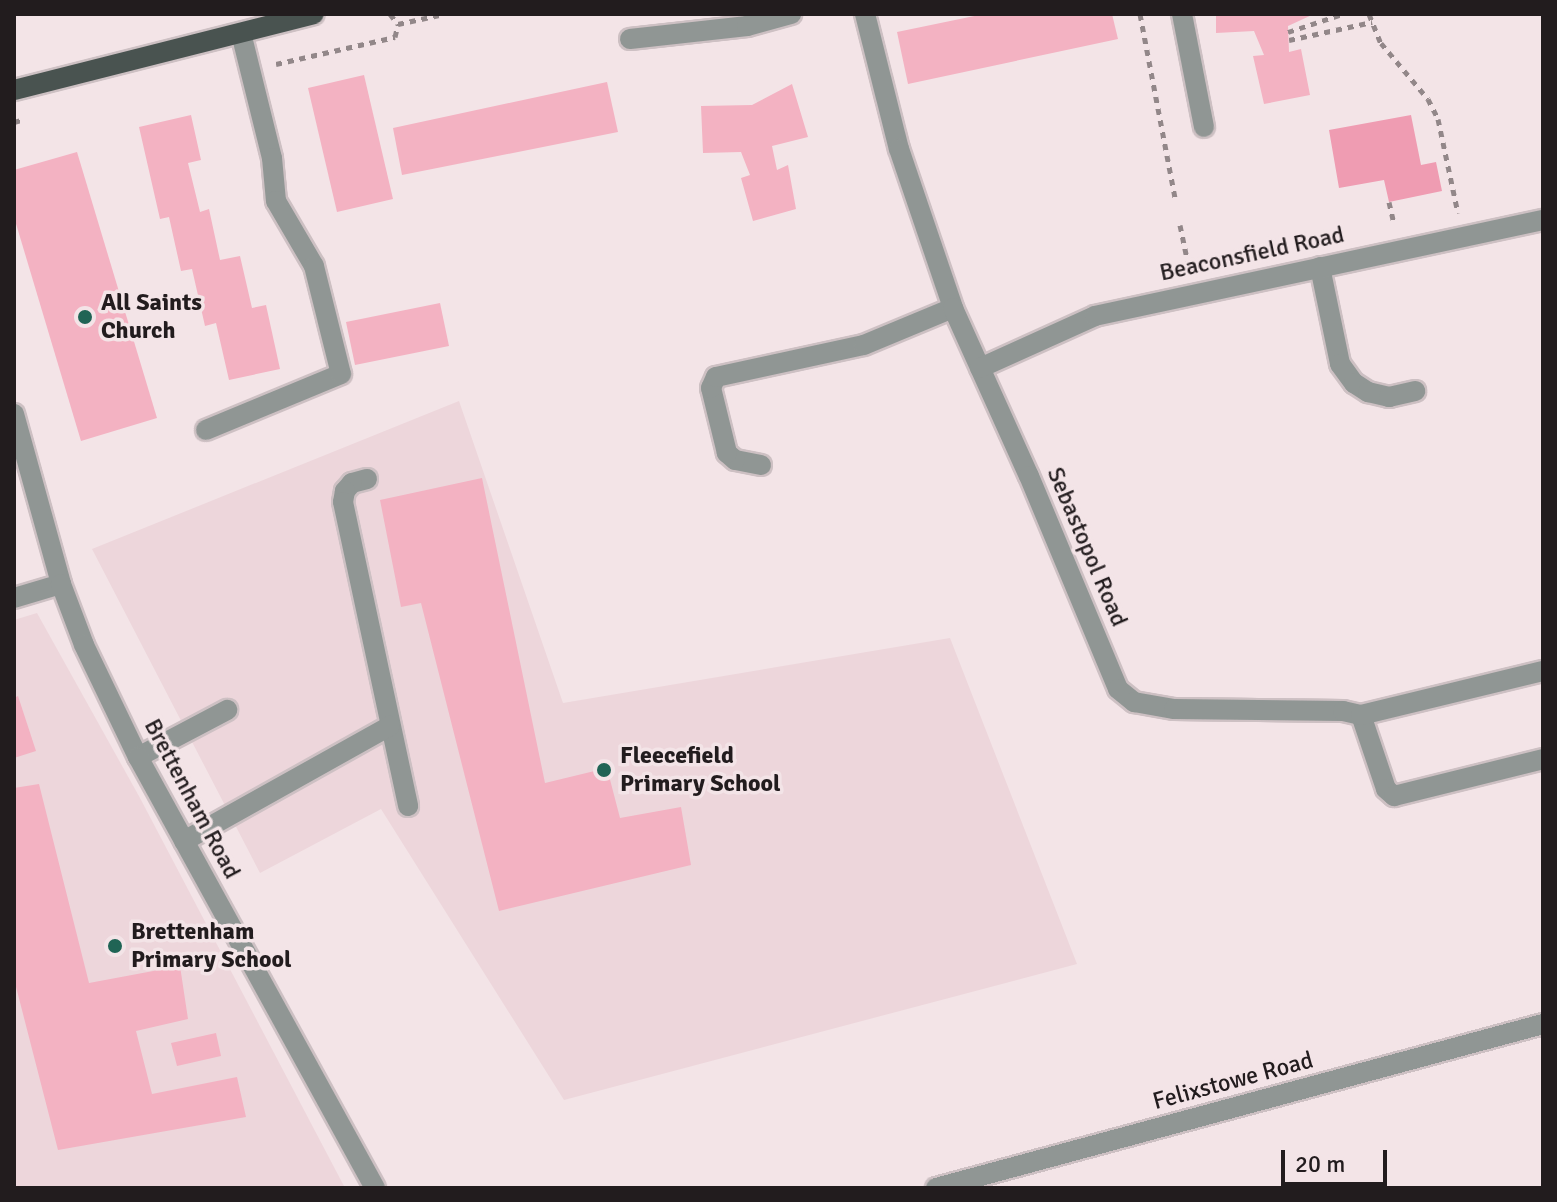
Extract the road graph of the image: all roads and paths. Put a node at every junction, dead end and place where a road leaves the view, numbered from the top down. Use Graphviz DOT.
graph roads {
  1 [pos="314,14"];
  2 [pos="390,14"];
  3 [pos="444,14"];
  4 [pos="791,14"];
  5 [pos="865,14"];
  6 [pos="1140,14"];
  7 [pos="1182,14"];
  8 [pos="1342,14"];
  9 [pos="1369,14"];
  10 [pos="1372,22"];
  11 [pos="398,24"];
  12 [pos="1288,32"];
  13 [pos="241,33"];
  14 [pos="630,39"];
  15 [pos="1289,40"];
  16 [pos="249,71"];
  17 [pos="14,90"];
  18 [pos="1204,127"];
  19 [pos="1175,198"];
  20 [pos="1543,220"];
  21 [pos="1180,225"];
  22 [pos="1463,237"];
  23 [pos="1320,267"];
  24 [pos="1195,292"];
  25 [pos="953,308"];
  26 [pos="980,368"];
  27 [pos="1415,391"];
  28 [pos="14,414"];
  29 [pos="206,430"];
  30 [pos="761,465"];
  31 [pos="367,479"];
  32 [pos="61,584"];
  33 [pos="14,598"];
  34 [pos="1543,671"];
  35 [pos="227,710"];
  36 [pos="1361,715"];
  37 [pos="390,726"];
  38 [pos="138,757"];
  39 [pos="1543,759"];
  40 [pos="408,806"];
  41 [pos="184,841"];
  42 [pos="1543,1024"];
  43 [pos="375,1188"];
  44 [pos="936,1188"];
  1 -- 13 [label="main road"];
  2 -- 11 [label="path"];
  3 -- 11 [label="path"];
  4 -- 14 [label="street"];
  5 -- 25 [label="street, Sebastopol Road"];
  6 -- 19 [label="path"];
  7 -- 18 [label="street"];
  8 -- 12 [label="path"];
  9 -- 10 [label="path"];
  10 -- 15 [label="path"];
  10 -- 22 [label="path"];
  11 -- 16 [label="path"];
  13 -- 16 [label="street"];
  13 -- 17 [label="main road"];
  16 -- 29 [label="street"];
  20 -- 22 [label="street, Beaconsfield Road"];
  21 -- 24 [label="path"];
  22 -- 23 [label="street, Beaconsfield Road"];
  23 -- 24 [label="street, Beaconsfield Road"];
  23 -- 27 [label="street"];
  24 -- 26 [label="street, Beaconsfield Road"];
  25 -- 26 [label="street, Sebastopol Road"];
  25 -- 30 [label="street"];
  26 -- 36 [label="street, Sebastopol Road"];
  28 -- 32 [label="street, Brettenham Road"];
  31 -- 37 [label="street"];
  32 -- 33 [label="street"];
  32 -- 38 [label="street, Brettenham Road"];
  34 -- 36 [label="street, Sebastopol Road"];
  35 -- 38 [label="street"];
  36 -- 39 [label="street"];
  37 -- 40 [label="street"];
  37 -- 41 [label="street"];
  38 -- 41 [label="street, Brettenham Road"];
  41 -- 43 [label="street, Brettenham Road"];
  42 -- 44 [label="street, Felixstowe Road"];
}
